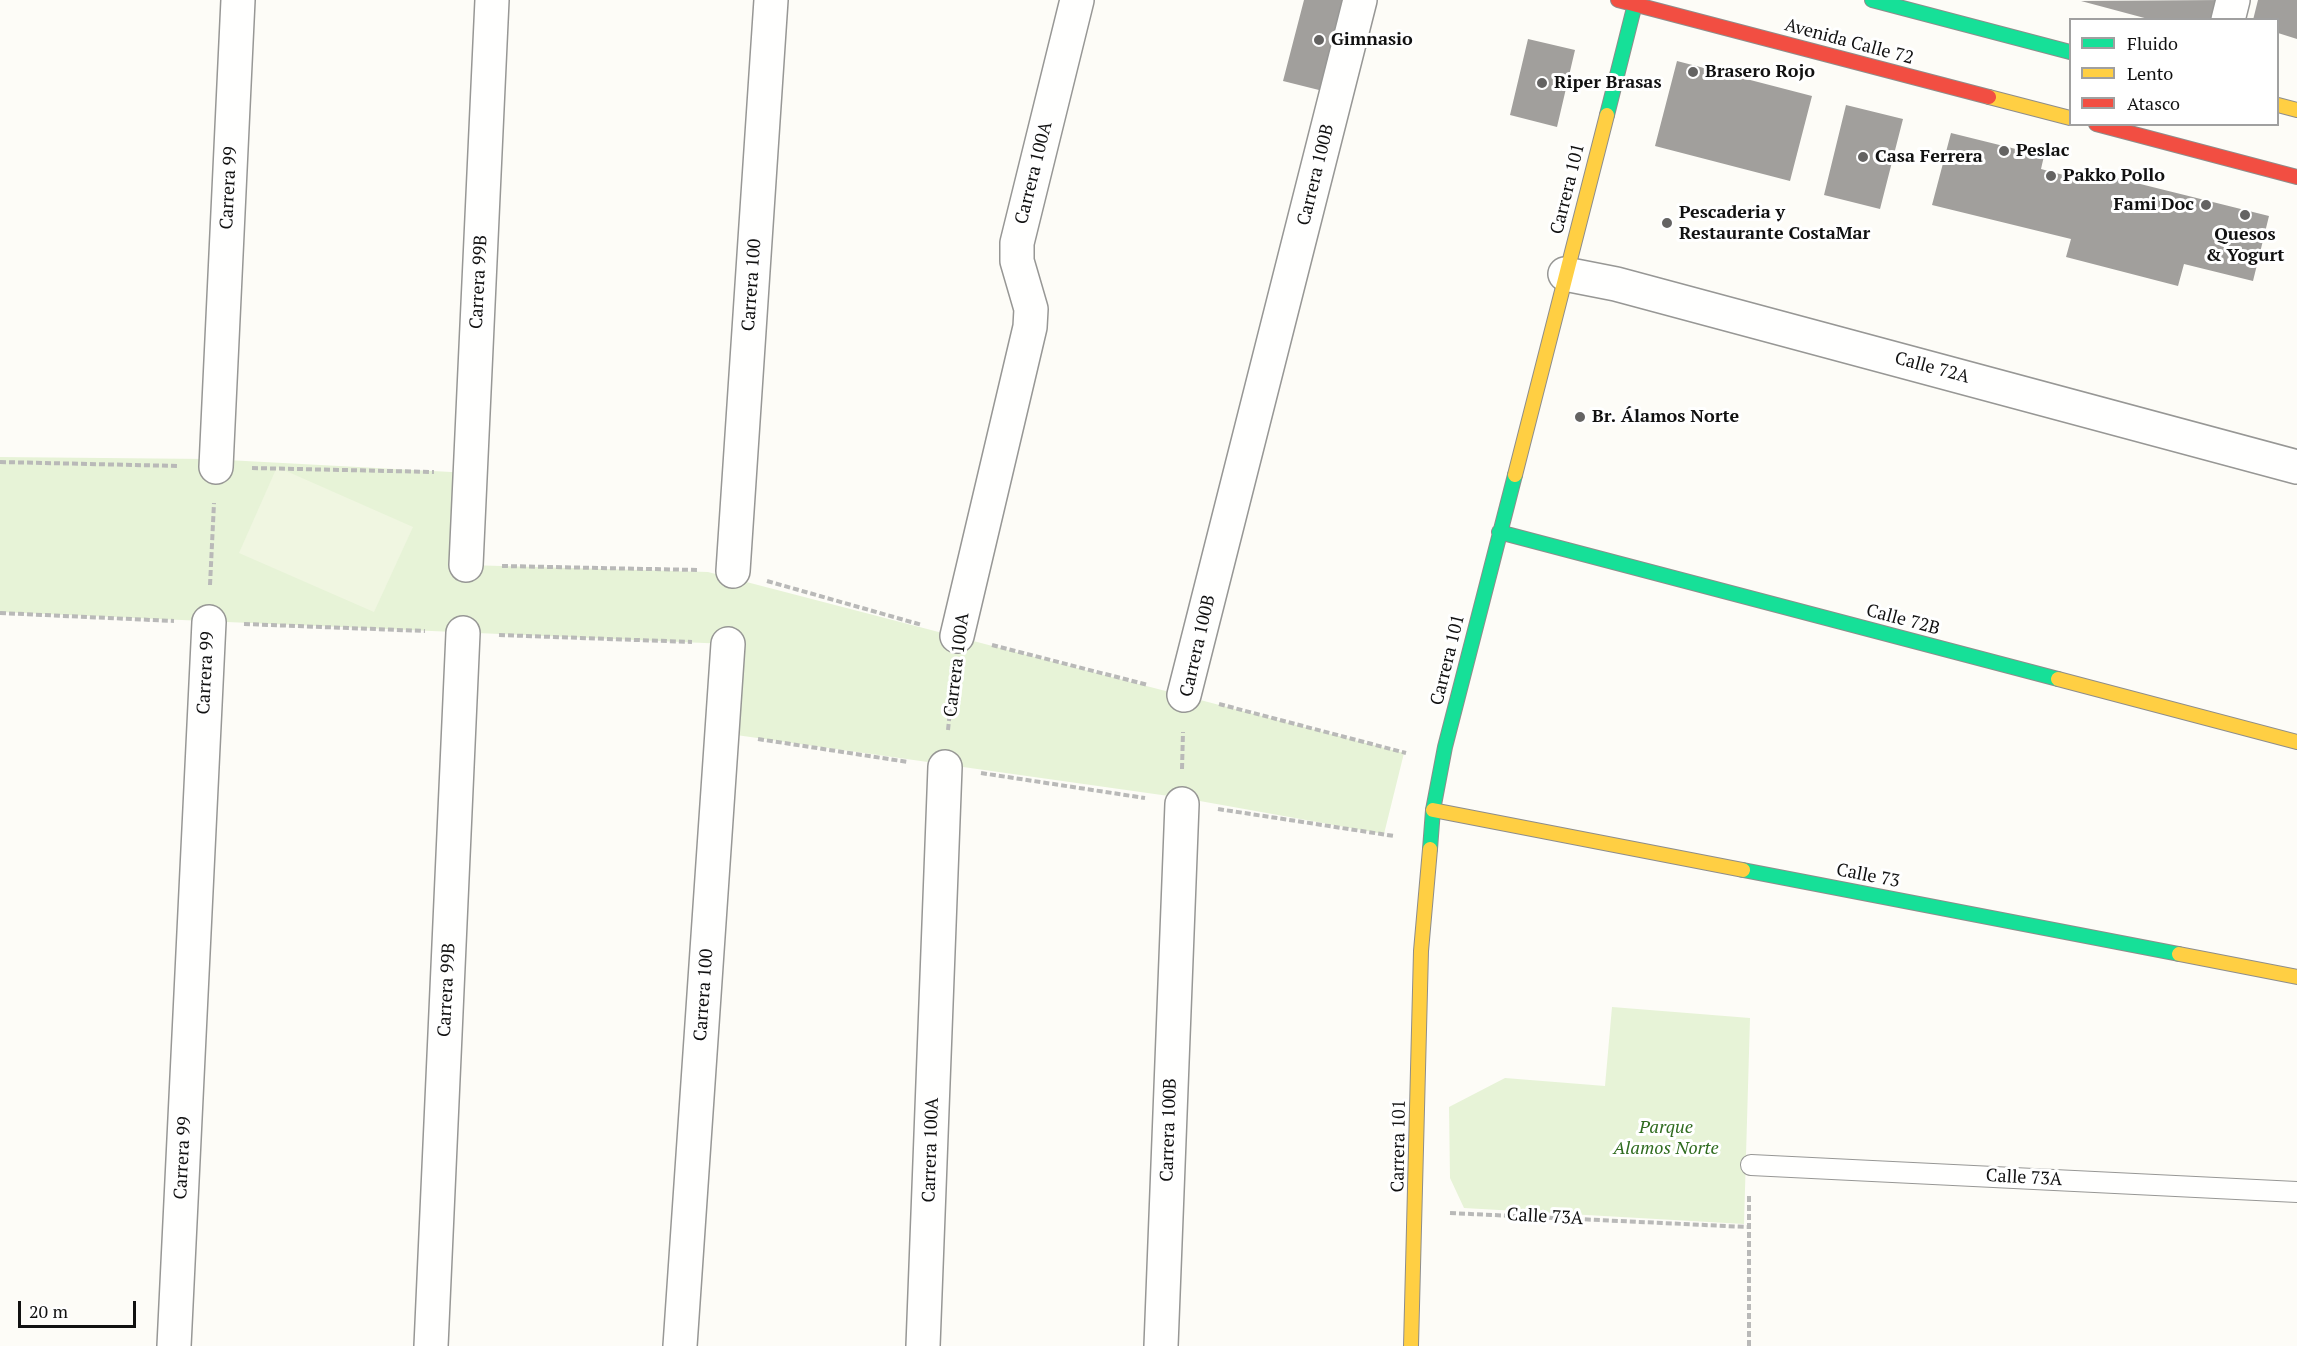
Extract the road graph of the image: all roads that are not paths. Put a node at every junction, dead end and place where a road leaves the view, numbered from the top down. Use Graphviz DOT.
graph roads {
  1 [pos="238,0"];
  2 [pos="492,0"];
  3 [pos="771,0"];
  4 [pos="1077,0"];
  5 [pos="1360,0"];
  6 [pos="1617,0"];
  7 [pos="1872,0"];
  8 [pos="2233,0"];
  9 [pos="1635,2"];
  10 [pos="1940,8"];
  11 [pos="2228,18"];
  12 [pos="2069,52"];
  13 [pos="2279,106"];
  14 [pos="2297,111"];
  15 [pos="2069,118"];
  16 [pos="2104,126"];
  17 [pos="2297,177"];
  18 [pos="1565,274"];
  19 [pos="216,467"];
  20 [pos="2297,467"];
  21 [pos="1499,532"];
  22 [pos="466,565"];
  23 [pos="732,571"];
  24 [pos="209,622"];
  25 [pos="463,633"];
  26 [pos="957,636"];
  27 [pos="728,644"];
  28 [pos="1185,695"];
  29 [pos="2297,742"];
  30 [pos="945,767"];
  31 [pos="1182,804"];
  32 [pos="1433,810"];
  33 [pos="2297,977"];
  34 [pos="1751,1165"];
  35 [pos="2297,1192"];
  36 [pos="174,1346"];
  37 [pos="431,1346"];
  38 [pos="680,1346"];
  39 [pos="923,1346"];
  40 [pos="1161,1346"];
  41 [pos="1411,1346"];
  1 -- 19 [label="street, Carrera 99"];
  2 -- 22 [label="street, Carrera 99B"];
  3 -- 23 [label="street, Carrera 100"];
  4 -- 26 [label="street, Carrera 100A"];
  5 -- 28 [label="street, Carrera 100B"];
  6 -- 9 [label="street, Avenida Calle 72"];
  7 -- 10 [label="street"];
  8 -- 11 [label="street"];
  9 -- 15 [label="street, Avenida Calle 72"];
  9 -- 18 [label="street, Carrera 101"];
  10 -- 12 [label="street"];
  13 -- 14 [label="street"];
  16 -- 17 [label="street"];
  18 -- 20 [label="street, Calle 72A"];
  18 -- 21 [label="street, Carrera 101"];
  21 -- 29 [label="street, Calle 72B"];
  21 -- 32 [label="street, Carrera 101"];
  24 -- 36 [label="street, Carrera 99"];
  25 -- 37 [label="street, Carrera 99B"];
  27 -- 38 [label="street, Carrera 100"];
  30 -- 39 [label="street, Carrera 100A"];
  31 -- 40 [label="street, Carrera 100B"];
  32 -- 33 [label="street, Calle 73"];
  32 -- 41 [label="street, Carrera 101"];
  34 -- 35 [label="lane, Calle 73A"];
}
